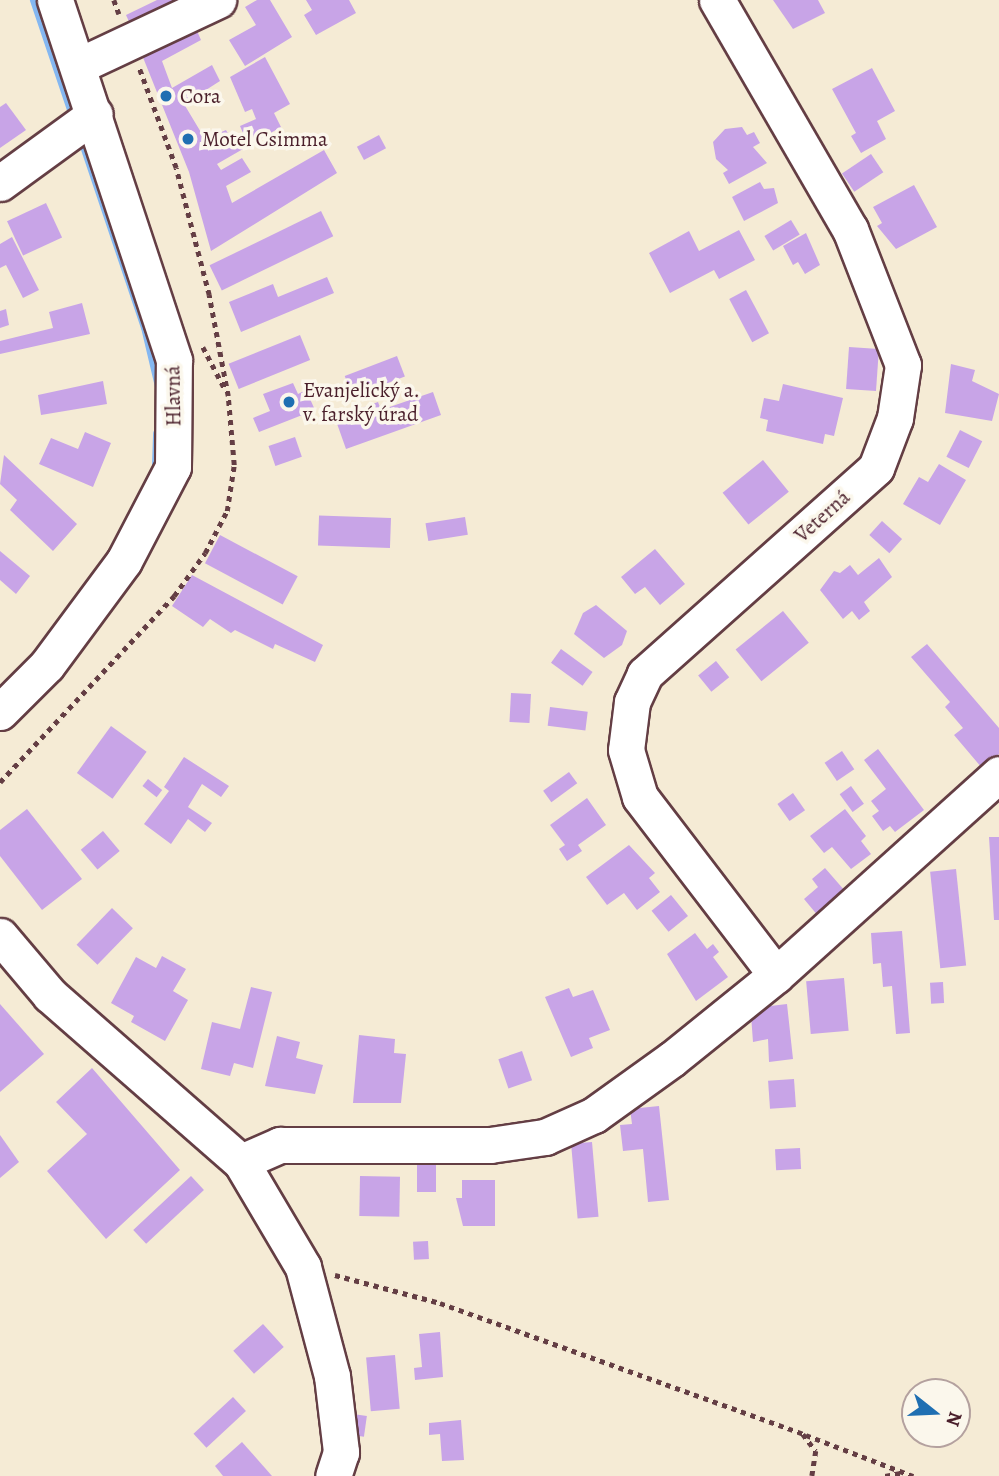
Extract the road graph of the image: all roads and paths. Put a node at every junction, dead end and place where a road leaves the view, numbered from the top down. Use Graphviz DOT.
graph roads {
  1 [pos="55,0"];
  2 [pos="114,0"];
  3 [pos="218,0"];
  4 [pos="717,0"];
  5 [pos="130,44"];
  6 [pos="78,66"];
  7 [pos="94,114"];
  8 [pos="0,183"];
  9 [pos="0,712"];
  10 [pos="999,774"];
  11 [pos="0,782"];
  12 [pos="0,936"];
  13 [pos="776,975"];
  14 [pos="241,1162"];
  15 [pos="303,1267"];
  16 [pos="803,1434"];
  17 [pos="902,1472"];
  18 [pos="333,1476"];
  19 [pos="812,1476"];
  20 [pos="885,1476"];
  21 [pos="913,1476"];
  1 -- 6 [label="street, Hlavná"];
  2 -- 5 [label="path"];
  3 -- 5 [label="street"];
  4 -- 13 [label="street, Veterná"];
  5 -- 6 [label="street"];
  5 -- 11 [label="path"];
  6 -- 7 [label="street, Hlavná"];
  7 -- 8 [label="street"];
  7 -- 9 [label="street, Hlavná"];
  10 -- 13 [label="street"];
  12 -- 14 [label="street"];
  13 -- 14 [label="street"];
  14 -- 15 [label="street"];
  15 -- 16 [label="path"];
  15 -- 18 [label="street"];
  16 -- 17 [label="path"];
  16 -- 19 [label="path"];
  17 -- 20 [label="path"];
  17 -- 21 [label="path"];
}
